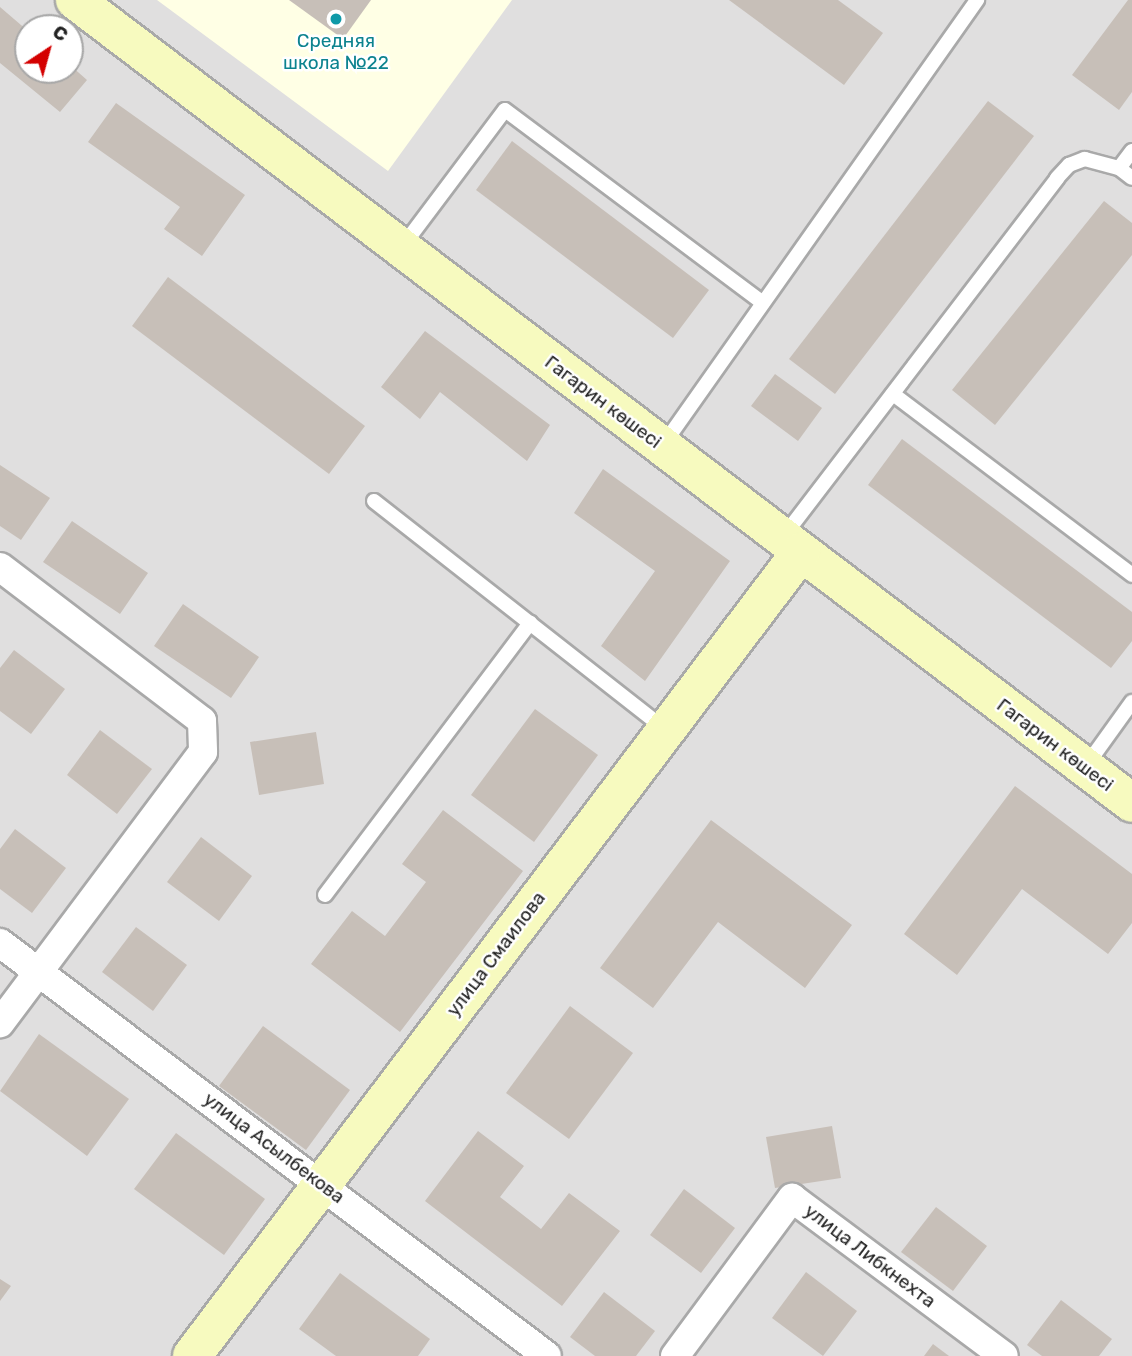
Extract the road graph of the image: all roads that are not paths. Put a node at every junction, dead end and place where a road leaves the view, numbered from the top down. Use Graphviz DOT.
graph roads {
  1 [pos="75,0"];
  2 [pos="976,0"];
  3 [pos="1132,150"];
  4 [pos="1119,168"];
  5 [pos="1132,178"];
  6 [pos="401,248"];
  7 [pos="763,303"];
  8 [pos="893,394"];
  9 [pos="662,447"];
  10 [pos="374,501"];
  11 [pos="791,545"];
  12 [pos="0,567"];
  13 [pos="1132,575"];
  14 [pos="530,623"];
  15 [pos="1132,702"];
  16 [pos="667,729"];
  17 [pos="1085,768"];
  18 [pos="1132,803"];
  19 [pos="326,895"];
  20 [pos="0,943"];
  21 [pos="39,972"];
  22 [pos="0,1023"];
  23 [pos="322,1184"];
  24 [pos="192,1356"];
  25 [pos="547,1356"];
  26 [pos="675,1356"];
  27 [pos="1004,1356"];
  1 -- 6 [label="street, Гагарин көшесі"];
  2 -- 7 [label="lane"];
  3 -- 4 [label="lane"];
  4 -- 5 [label="lane"];
  4 -- 8 [label="lane"];
  6 -- 7 [label="lane"];
  6 -- 9 [label="street, Гагарин көшесі"];
  7 -- 9 [label="lane"];
  8 -- 11 [label="lane"];
  8 -- 13 [label="lane"];
  9 -- 11 [label="street, Гагарин көшесі"];
  10 -- 14 [label="lane"];
  11 -- 16 [label="street, улица Смаилова"];
  11 -- 17 [label="street, Гагарин көшесі"];
  12 -- 21 [label="street"];
  14 -- 16 [label="lane"];
  14 -- 19 [label="lane"];
  15 -- 17 [label="lane"];
  16 -- 23 [label="street, улица Смаилова"];
  17 -- 18 [label="street, Гагарин көшесі"];
  20 -- 21 [label="street, улица Асылбекова"];
  21 -- 22 [label="street"];
  21 -- 23 [label="street, улица Асылбекова"];
  23 -- 24 [label="street, улица Смаилова"];
  23 -- 25 [label="street, улица Асылбекова"];
  26 -- 27 [label="street, улица Либкнехта"];
}
